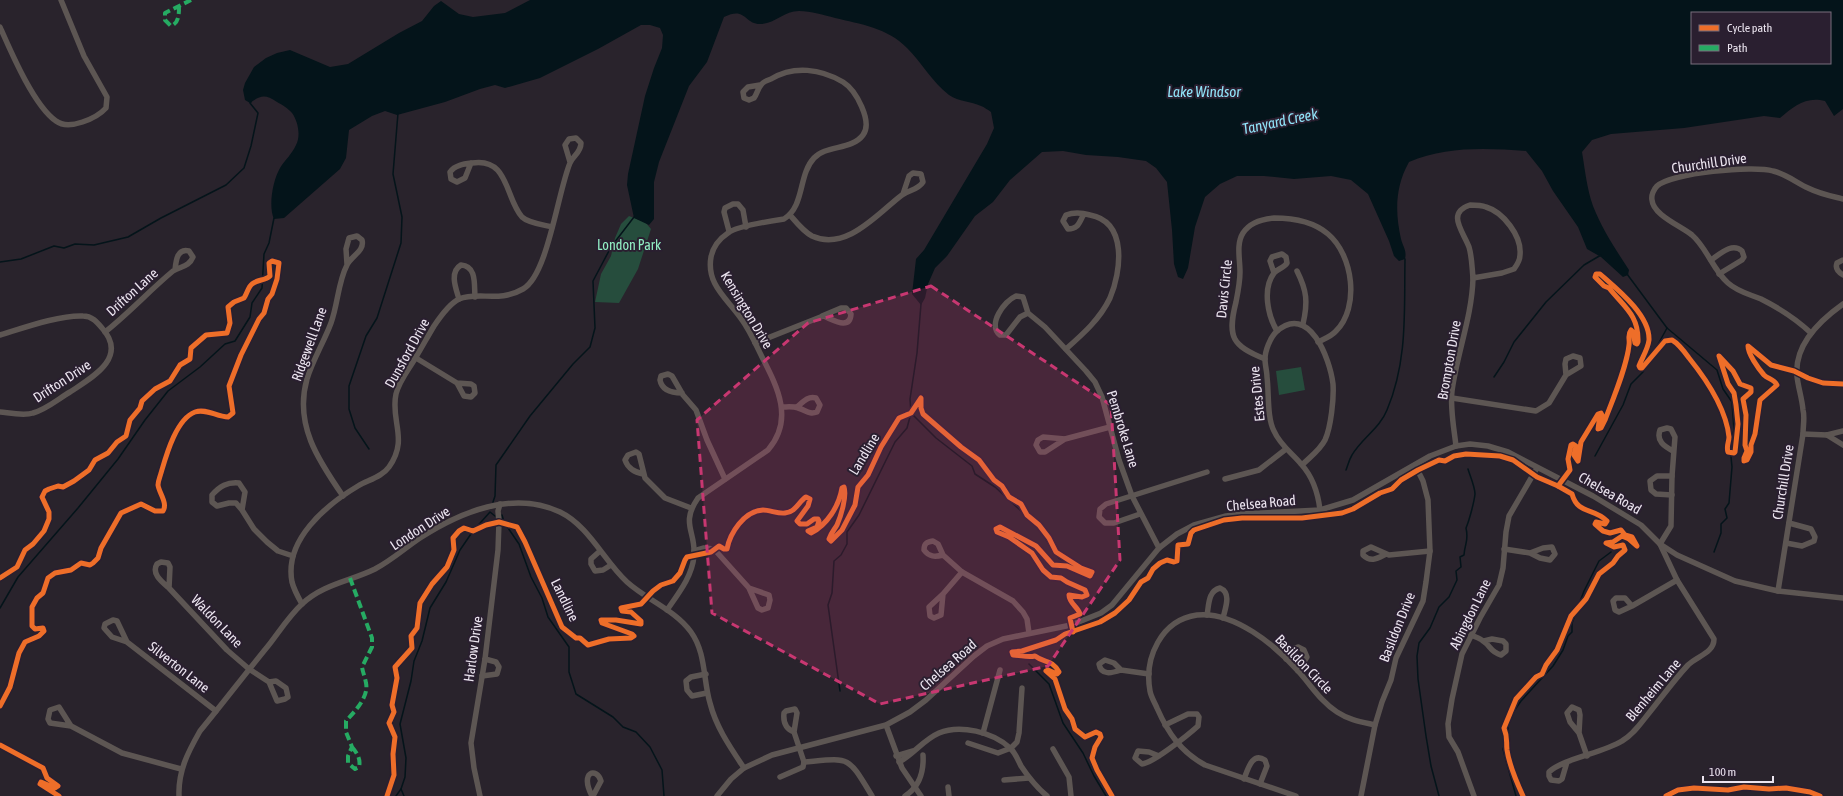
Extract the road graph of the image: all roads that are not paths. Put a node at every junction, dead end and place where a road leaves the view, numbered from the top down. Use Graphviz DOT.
graph roads {
  1 [pos="61,0"];
  2 [pos="0,27"];
  3 [pos="760,85"];
  4 [pos="570,162"];
  5 [pos="472,163"];
  6 [pos="903,194"];
  7 [pos="1843,199"];
  8 [pos="1084,214"];
  9 [pos="790,215"];
  10 [pos="552,227"];
  11 [pos="746,227"];
  12 [pos="729,232"];
  13 [pos="1711,260"];
  14 [pos="1843,260"];
  15 [pos="347,264"];
  16 [pos="174,270"];
  17 [pos="1297,270"];
  18 [pos="1274,273"];
  19 [pos="1719,274"];
  20 [pos="1843,275"];
  21 [pos="1473,278"];
  22 [pos="475,297"];
  23 [pos="458,300"];
  24 [pos="1843,304"];
  25 [pos="1028,313"];
  26 [pos="822,316"];
  27 [pos="1303,324"];
  28 [pos="1277,331"];
  29 [pos="106,332"];
  30 [pos="1811,333"];
  31 [pos="0,335"];
  32 [pos="1318,342"];
  33 [pos="755,343"];
  34 [pos="1066,349"];
  35 [pos="416,358"];
  36 [pos="1265,359"];
  37 [pos="1566,375"];
  38 [pos="457,383"];
  39 [pos="682,393"];
  40 [pos="1452,398"];
  41 [pos="782,407"];
  42 [pos="797,407"];
  43 [pos="0,412"];
  44 [pos="1110,427"];
  45 [pos="1843,431"];
  46 [pos="1803,434"];
  47 [pos="1827,435"];
  48 [pos="1065,439"];
  49 [pos="1843,445"];
  50 [pos="1456,446"];
  51 [pos="1286,448"];
  52 [pos="1673,451"];
  53 [pos="1302,465"];
  54 [pos="1415,465"];
  55 [pos="1538,468"];
  56 [pos="1207,472"];
  57 [pos="643,474"];
  58 [pos="1672,476"];
  59 [pos="724,479"];
  60 [pos="1225,480"];
  61 [pos="1672,495"];
  62 [pos="343,496"];
  63 [pos="1132,496"];
  64 [pos="500,504"];
  65 [pos="691,508"];
  66 [pos="242,510"];
  67 [pos="1320,510"];
  68 [pos="1140,514"];
  69 [pos="1789,523"];
  70 [pos="1786,543"];
  71 [pos="1660,544"];
  72 [pos="1159,548"];
  73 [pos="1504,549"];
  74 [pos="600,551"];
  75 [pos="694,551"];
  76 [pos="1430,551"];
  77 [pos="1530,553"];
  78 [pos="943,554"];
  79 [pos="1386,554"];
  80 [pos="293,556"];
  81 [pos="611,565"];
  82 [pos="962,572"];
  83 [pos="1676,580"];
  84 [pos="169,588"];
  85 [pos="750,588"];
  86 [pos="1778,591"];
  87 [pos="943,594"];
  88 [pos="1843,598"];
  89 [pos="302,604"];
  90 [pos="1632,606"];
  91 [pos="666,610"];
  92 [pos="1207,615"];
  93 [pos="1223,618"];
  94 [pos="1028,633"];
  95 [pos="1471,635"];
  96 [pos="1484,641"];
  97 [pos="126,642"];
  98 [pos="485,659"];
  99 [pos="1286,659"];
  100 [pos="249,669"];
  101 [pos="1000,670"];
  102 [pos="1121,670"];
  103 [pos="1298,671"];
  104 [pos="706,674"];
  105 [pos="1149,674"];
  106 [pos="482,676"];
  107 [pos="269,682"];
  108 [pos="1022,688"];
  109 [pos="708,693"];
  110 [pos="216,711"];
  111 [pos="886,725"];
  112 [pos="1165,725"];
  113 [pos="1375,725"];
  114 [pos="71,726"];
  115 [pos="794,732"];
  116 [pos="983,733"];
  117 [pos="1579,733"];
  118 [pos="1176,742"];
  119 [pos="968,743"];
  120 [pos="799,748"];
  121 [pos="1011,748"];
  122 [pos="1053,749"];
  123 [pos="913,751"];
  124 [pos="923,755"];
  125 [pos="896,756"];
  126 [pos="1159,756"];
  127 [pos="1587,756"];
  128 [pos="804,762"];
  129 [pos="899,762"];
  130 [pos="1567,762"];
  131 [pos="744,768"];
  132 [pos="181,769"];
  133 [pos="780,777"];
  134 [pos="1029,778"];
  135 [pos="1244,779"];
  136 [pos="1004,780"];
  137 [pos="1260,784"];
  138 [pos="948,787"];
  139 [pos="914,789"];
  140 [pos="179,796"];
  141 [pos="480,796"];
  142 [pos="716,796"];
  143 [pos="872,796"];
  144 [pos="905,796"];
  145 [pos="920,796"];
  146 [pos="949,796"];
  147 [pos="1047,796"];
  148 [pos="1071,796"];
  149 [pos="1296,796"];
  150 [pos="1361,796"];
  151 [pos="1474,796"];
  1 -- 2 [label="street"];
  3 -- 9 [label="street"];
  4 -- 10 [label="street"];
  5 -- 10 [label="street"];
  6 -- 9 [label="street"];
  7 -- 13 [label="street, Churchill Drive"];
  8 -- 34 [label="street"];
  9 -- 11 [label="street, Kensington Drive"];
  10 -- 22 [label="street"];
  11 -- 12 [label="street, Kensington Drive"];
  11 -- 12 [label="street"];
  12 -- 33 [label="street, Kensington Drive"];
  13 -- 19 [label="street, Churchill Drive"];
  13 -- 19 [label="street"];
  14 -- 20 [label="street"];
  15 -- 15 [label="street, Ridgewell Lane"];
  15 -- 62 [label="street, Ridgewell Lane"];
  16 -- 29 [label="street, Drifton Lane"];
  17 -- 27 [label="street"];
  18 -- 28 [label="street"];
  19 -- 30 [label="street, Churchill Drive"];
  21 -- 21 [label="street, Brompton Drive"];
  21 -- 40 [label="street, Brompton Drive"];
  22 -- 23 [label="street"];
  22 -- 23 [label="street"];
  23 -- 35 [label="street, Dunsford Drive"];
  24 -- 30 [label="street, Churchill Drive"];
  25 -- 25 [label="street, Pembroke Lane"];
  25 -- 34 [label="street, Pembroke Lane"];
  26 -- 26 [label="street"];
  26 -- 33 [label="street"];
  27 -- 28 [label="street"];
  27 -- 32 [label="street"];
  28 -- 36 [label="street, Estes Drive"];
  29 -- 31 [label="street"];
  29 -- 43 [label="street, Drifton Drive"];
  30 -- 46 [label="street, Churchill Drive"];
  32 -- 36 [label="street, Davis Circle"];
  32 -- 53 [label="street"];
  33 -- 41 [label="street, Kensington Drive"];
  34 -- 44 [label="street, Pembroke Lane"];
  35 -- 38 [label="street"];
  35 -- 62 [label="street, Dunsford Drive"];
  36 -- 51 [label="street, Estes Drive"];
  37 -- 40 [label="street"];
  39 -- 59 [label="street"];
  40 -- 50 [label="street, Brompton Drive"];
  41 -- 42 [label="street"];
  41 -- 59 [label="street, Kensington Drive"];
  44 -- 48 [label="street"];
  44 -- 63 [label="street, Pembroke Lane"];
  45 -- 47 [label="street"];
  46 -- 47 [label="street"];
  46 -- 69 [label="street, Churchill Drive"];
  47 -- 49 [label="street"];
  48 -- 48 [label="street"];
  50 -- 54 [label="street, Chelsea Road"];
  50 -- 55 [label="street, Chelsea Road"];
  51 -- 53 [label="street, Estes Drive"];
  51 -- 60 [label="street"];
  52 -- 58 [label="street"];
  53 -- 67 [label="street, Estes Drive"];
  54 -- 67 [label="street, Chelsea Road"];
  54 -- 76 [label="street, Basildon Drive"];
  55 -- 71 [label="street, Chelsea Road"];
  55 -- 73 [label="street, Abingdon Lane"];
  56 -- 63 [label="street"];
  57 -- 65 [label="street"];
  58 -- 61 [label="street"];
  58 -- 61 [label="street"];
  59 -- 65 [label="street, Kensington Drive"];
  61 -- 71 [label="street"];
  62 -- 80 [label="street, Dunsford Drive"];
  63 -- 68 [label="street, Pembroke Lane"];
  63 -- 68 [label="street"];
  64 -- 74 [label="street, London Drive"];
  64 -- 89 [label="street, London Drive"];
  64 -- 98 [label="street, Harlow Drive"];
  65 -- 75 [label="street"];
  66 -- 66 [label="street"];
  66 -- 80 [label="street"];
  67 -- 72 [label="street, Chelsea Road"];
  68 -- 72 [label="street, Pembroke Lane"];
  69 -- 70 [label="street, Churchill Drive"];
  69 -- 70 [label="street"];
  70 -- 86 [label="street, Churchill Drive"];
  71 -- 83 [label="street, Blenheim Lane"];
  71 -- 86 [label="street, Chelsea Road"];
  72 -- 94 [label="street, Chelsea Road"];
  73 -- 77 [label="street"];
  73 -- 95 [label="street, Abingdon Lane"];
  74 -- 81 [label="street, London Drive"];
  74 -- 81 [label="street"];
  75 -- 85 [label="street"];
  75 -- 91 [label="street"];
  76 -- 79 [label="street"];
  76 -- 113 [label="street, Basildon Drive"];
  78 -- 82 [label="street"];
  80 -- 89 [label="street, Dunsford Drive"];
  81 -- 91 [label="street, London Drive"];
  82 -- 87 [label="street"];
  82 -- 94 [label="street"];
  83 -- 90 [label="street"];
  83 -- 127 [label="street, Blenheim Lane"];
  84 -- 100 [label="street, Waldon Lane"];
  86 -- 88 [label="street, Chelsea Road"];
  89 -- 100 [label="street, London Drive"];
  91 -- 104 [label="street, London Drive"];
  92 -- 93 [label="street, Basildon Circle"];
  92 -- 93 [label="street"];
  92 -- 105 [label="street, Basildon Circle"];
  93 -- 99 [label="street, Basildon Circle"];
  94 -- 111 [label="street, Chelsea Road"];
  95 -- 96 [label="street"];
  95 -- 151 [label="street, Abingdon Lane"];
  97 -- 110 [label="street, Silverton Lane"];
  98 -- 106 [label="street, Harlow Drive"];
  98 -- 106 [label="street"];
  99 -- 103 [label="street, Basildon Circle"];
  99 -- 103 [label="street"];
  100 -- 107 [label="street, Waldon Lane"];
  100 -- 110 [label="street, London Drive"];
  101 -- 116 [label="street"];
  102 -- 105 [label="street"];
  103 -- 113 [label="street, Basildon Circle"];
  104 -- 109 [label="street, London Drive"];
  104 -- 109 [label="street"];
  105 -- 112 [label="street, Basildon Circle"];
  106 -- 141 [label="street, Harlow Drive"];
  108 -- 121 [label="street"];
  109 -- 131 [label="street, London Drive"];
  110 -- 132 [label="street, London Drive"];
  111 -- 120 [label="street, Chelsea Road"];
  111 -- 125 [label="street"];
  112 -- 118 [label="street, Basildon Circle"];
  112 -- 118 [label="street"];
  113 -- 150 [label="street, Basildon Drive"];
  114 -- 132 [label="street"];
  115 -- 120 [label="street"];
  116 -- 121 [label="street"];
  116 -- 123 [label="street"];
  117 -- 127 [label="street"];
  118 -- 126 [label="street"];
  118 -- 135 [label="street, Basildon Circle"];
  119 -- 121 [label="street"];
  120 -- 128 [label="street"];
  120 -- 131 [label="street, Chelsea Road"];
  121 -- 134 [label="street"];
  122 -- 148 [label="street"];
  123 -- 125 [label="street"];
  123 -- 129 [label="street"];
  124 -- 139 [label="street"];
  125 -- 129 [label="street"];
  127 -- 130 [label="street, Blenheim Lane"];
  128 -- 133 [label="street"];
  128 -- 143 [label="street"];
  129 -- 139 [label="street"];
  131 -- 142 [label="street, Chelsea Road"];
  132 -- 140 [label="street, London Drive"];
  134 -- 136 [label="street"];
  134 -- 147 [label="street"];
  135 -- 137 [label="street, Basildon Circle"];
  135 -- 137 [label="street"];
  137 -- 149 [label="street, Basildon Circle"];
  138 -- 146 [label="street"];
  139 -- 144 [label="street"];
  139 -- 145 [label="street"];
}
